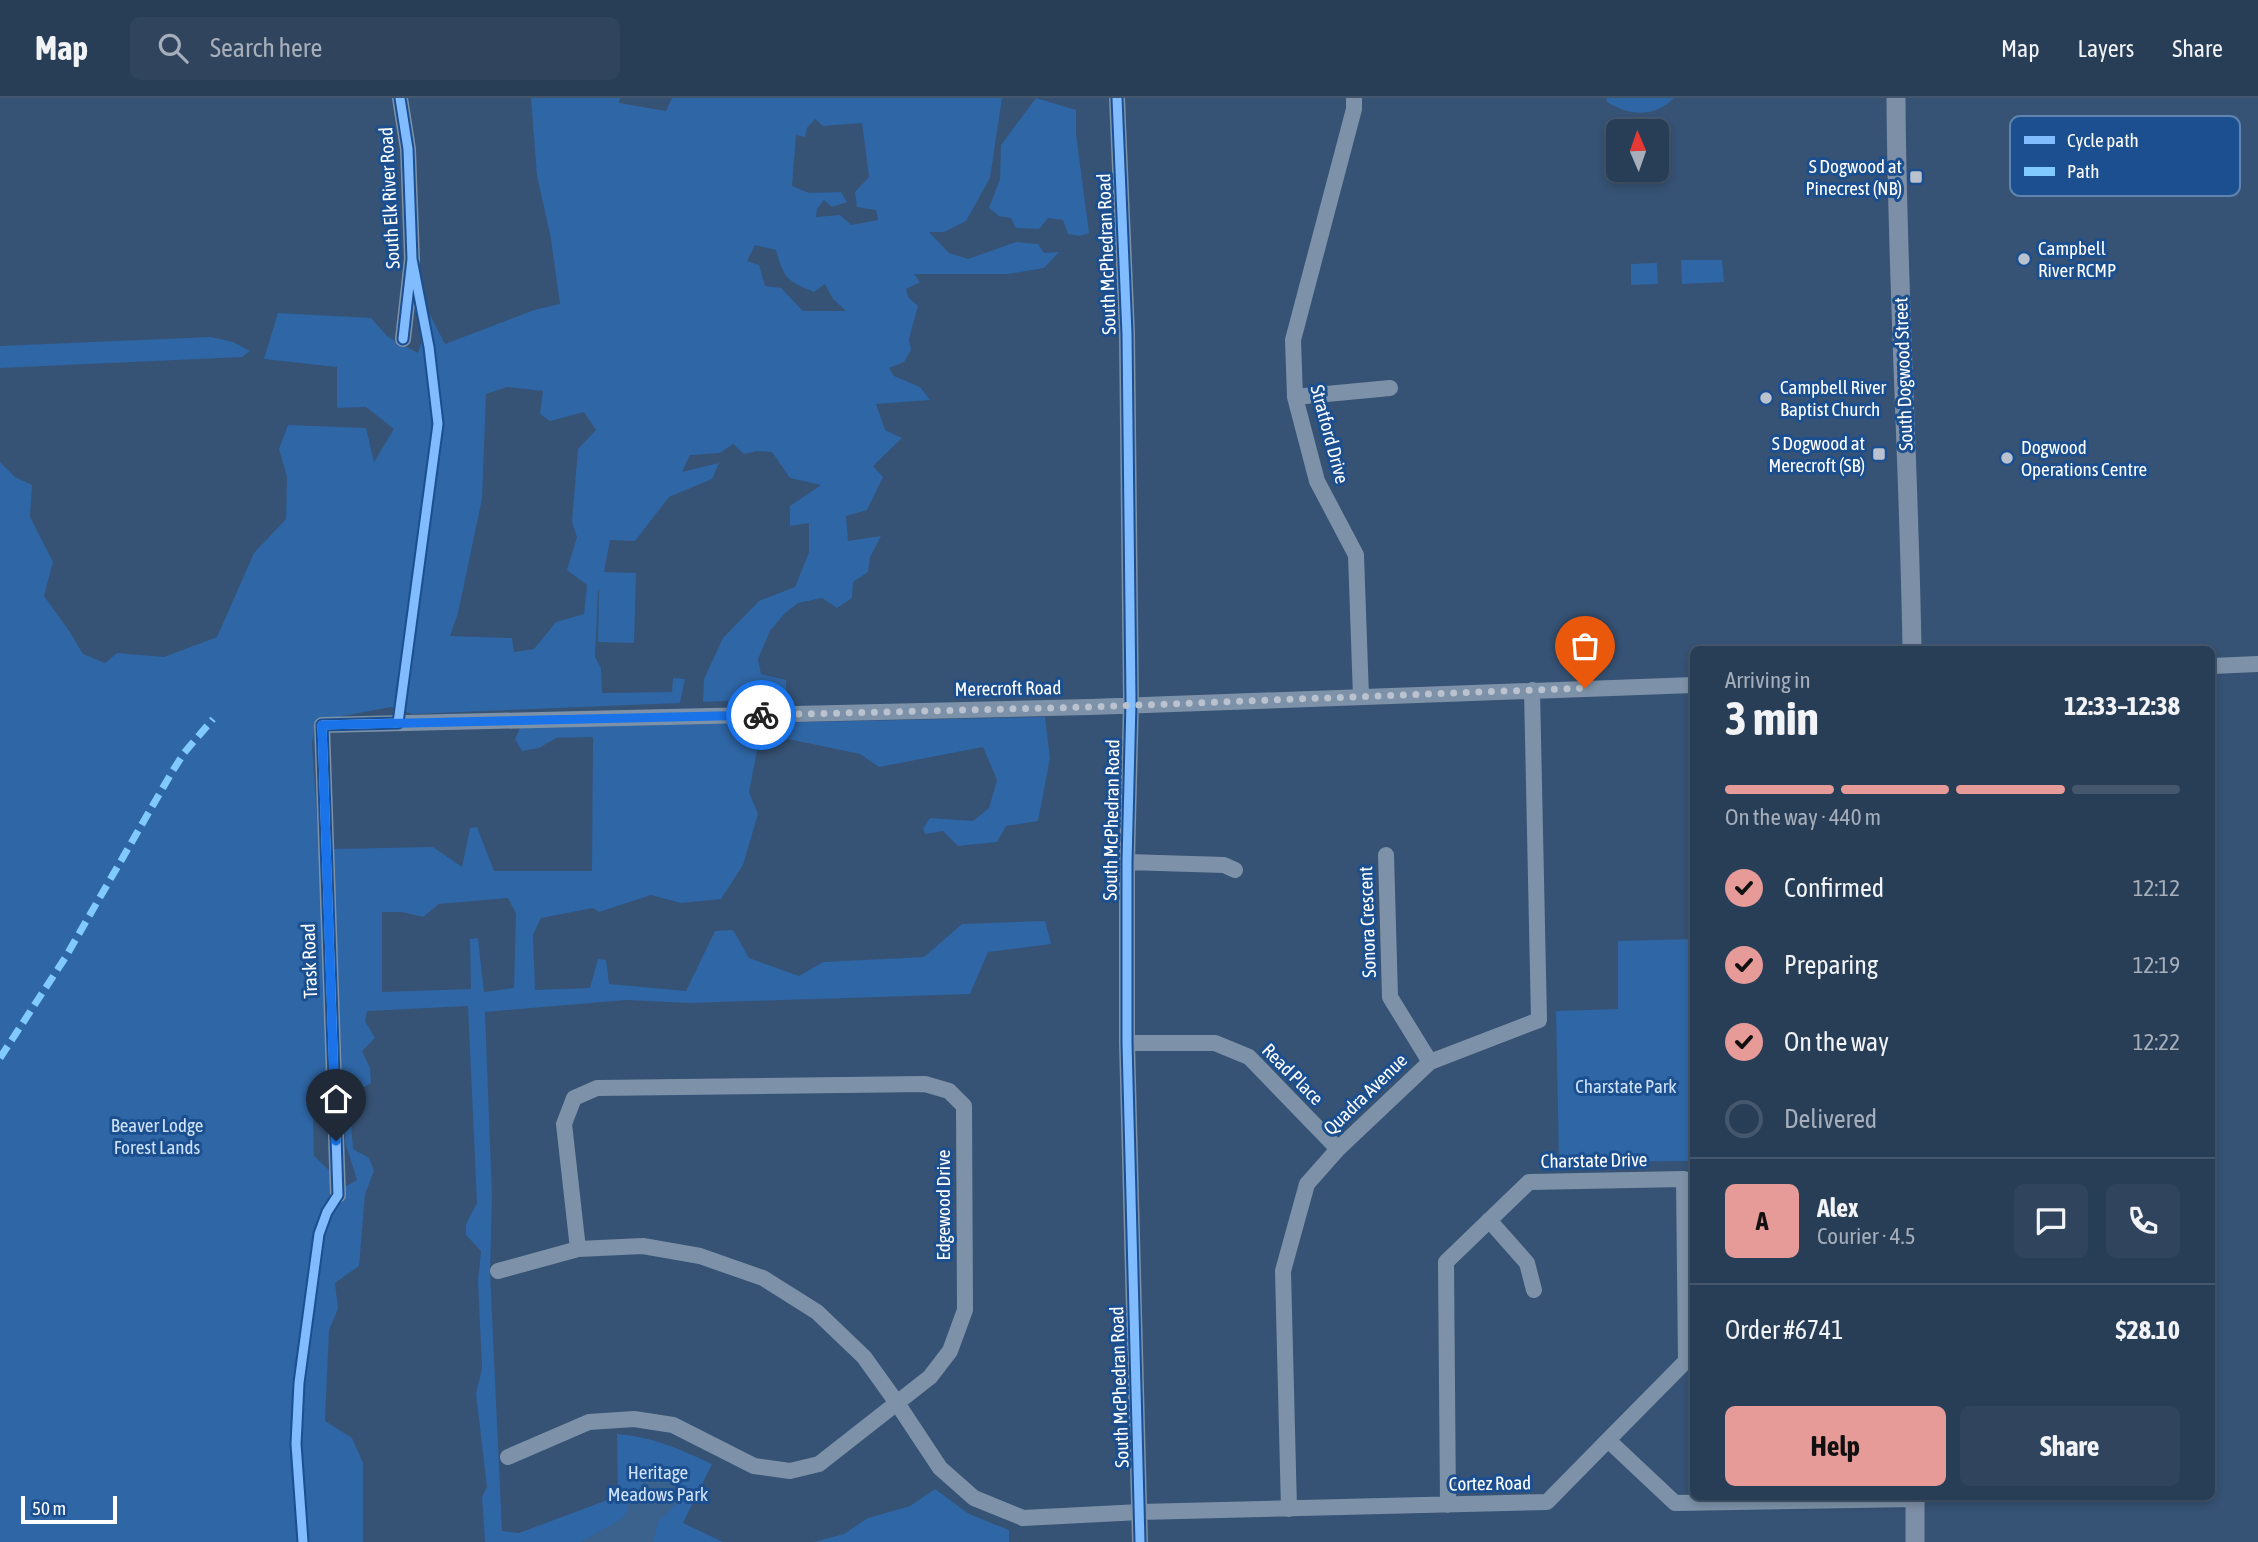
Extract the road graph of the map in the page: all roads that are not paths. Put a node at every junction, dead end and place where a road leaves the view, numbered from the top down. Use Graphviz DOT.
graph roads {
  1 [pos="400,98"];
  2 [pos="1117,98"];
  3 [pos="1354,98"];
  4 [pos="1896,98"];
  5 [pos="404,339"];
  6 [pos="1390,388"];
  7 [pos="1295,397"];
  8 [pos="1912,646"];
  9 [pos="2258,664"];
  10 [pos="2215,666"];
  11 [pos="1690,684"];
  12 [pos="1532,690"];
  13 [pos="1362,696"];
  14 [pos="1131,705"];
  15 [pos="322,725"];
  16 [pos="1386,855"];
  17 [pos="1127,862"];
  18 [pos="1235,870"];
  19 [pos="1127,1043"];
  20 [pos="1430,1062"];
  21 [pos="1338,1149"];
  22 [pos="338,1195"];
  23 [pos="1489,1220"];
  24 [pos="578,1249"];
  25 [pos="498,1271"];
  26 [pos="1534,1290"];
  27 [pos="897,1403"];
  28 [pos="1608,1440"];
  29 [pos="508,1457"];
  30 [pos="1819,1500"];
  31 [pos="1915,1500"];
  32 [pos="1448,1505"];
  33 [pos="1289,1509"];
  34 [pos="1140,1512"];
  35 [pos="1140,1542"];
  36 [pos="1915,1542"];
  1 -- 5 [label="street, South Elk River Road"];
  2 -- 14 [label="street, South McPhedran Road"];
  3 -- 7 [label="street, Stratford Drive"];
  4 -- 8 [label="main road, South Dogwood Street"];
  6 -- 7 [label="street"];
  7 -- 13 [label="street, Stratford Drive"];
  9 -- 10 [label="street"];
  11 -- 12 [label="street, Merecroft Road"];
  12 -- 13 [label="street, Merecroft Road"];
  12 -- 20 [label="street, Quadra Avenue"];
  13 -- 14 [label="street, Merecroft Road"];
  14 -- 15 [label="street, Merecroft Road"];
  14 -- 17 [label="street, South McPhedran Road"];
  15 -- 22 [label="street, Trask Road"];
  16 -- 20 [label="street, Sonora Crescent"];
  17 -- 18 [label="street"];
  17 -- 19 [label="street, South McPhedran Road"];
  19 -- 21 [label="street, Read Place"];
  19 -- 34 [label="street, South McPhedran Road"];
  20 -- 21 [label="street, Quadra Avenue"];
  21 -- 33 [label="street, Quadra Avenue"];
  23 -- 26 [label="street"];
  23 -- 28 [label="street, Charstate Drive"];
  23 -- 32 [label="street, Charstate Drive"];
  24 -- 25 [label="street, Cortez Road"];
  24 -- 27 [label="street, Cortez Road"];
  24 -- 27 [label="street, Edgewood Drive"];
  27 -- 29 [label="street, Edgewood Drive"];
  27 -- 34 [label="street, Cortez Road"];
  28 -- 30 [label="street"];
  28 -- 32 [label="street, Cortez Road"];
  31 -- 36 [label="main road"];
  32 -- 33 [label="street, Cortez Road"];
  33 -- 34 [label="street, Cortez Road"];
  34 -- 35 [label="street, South McPhedran Road"];
}
